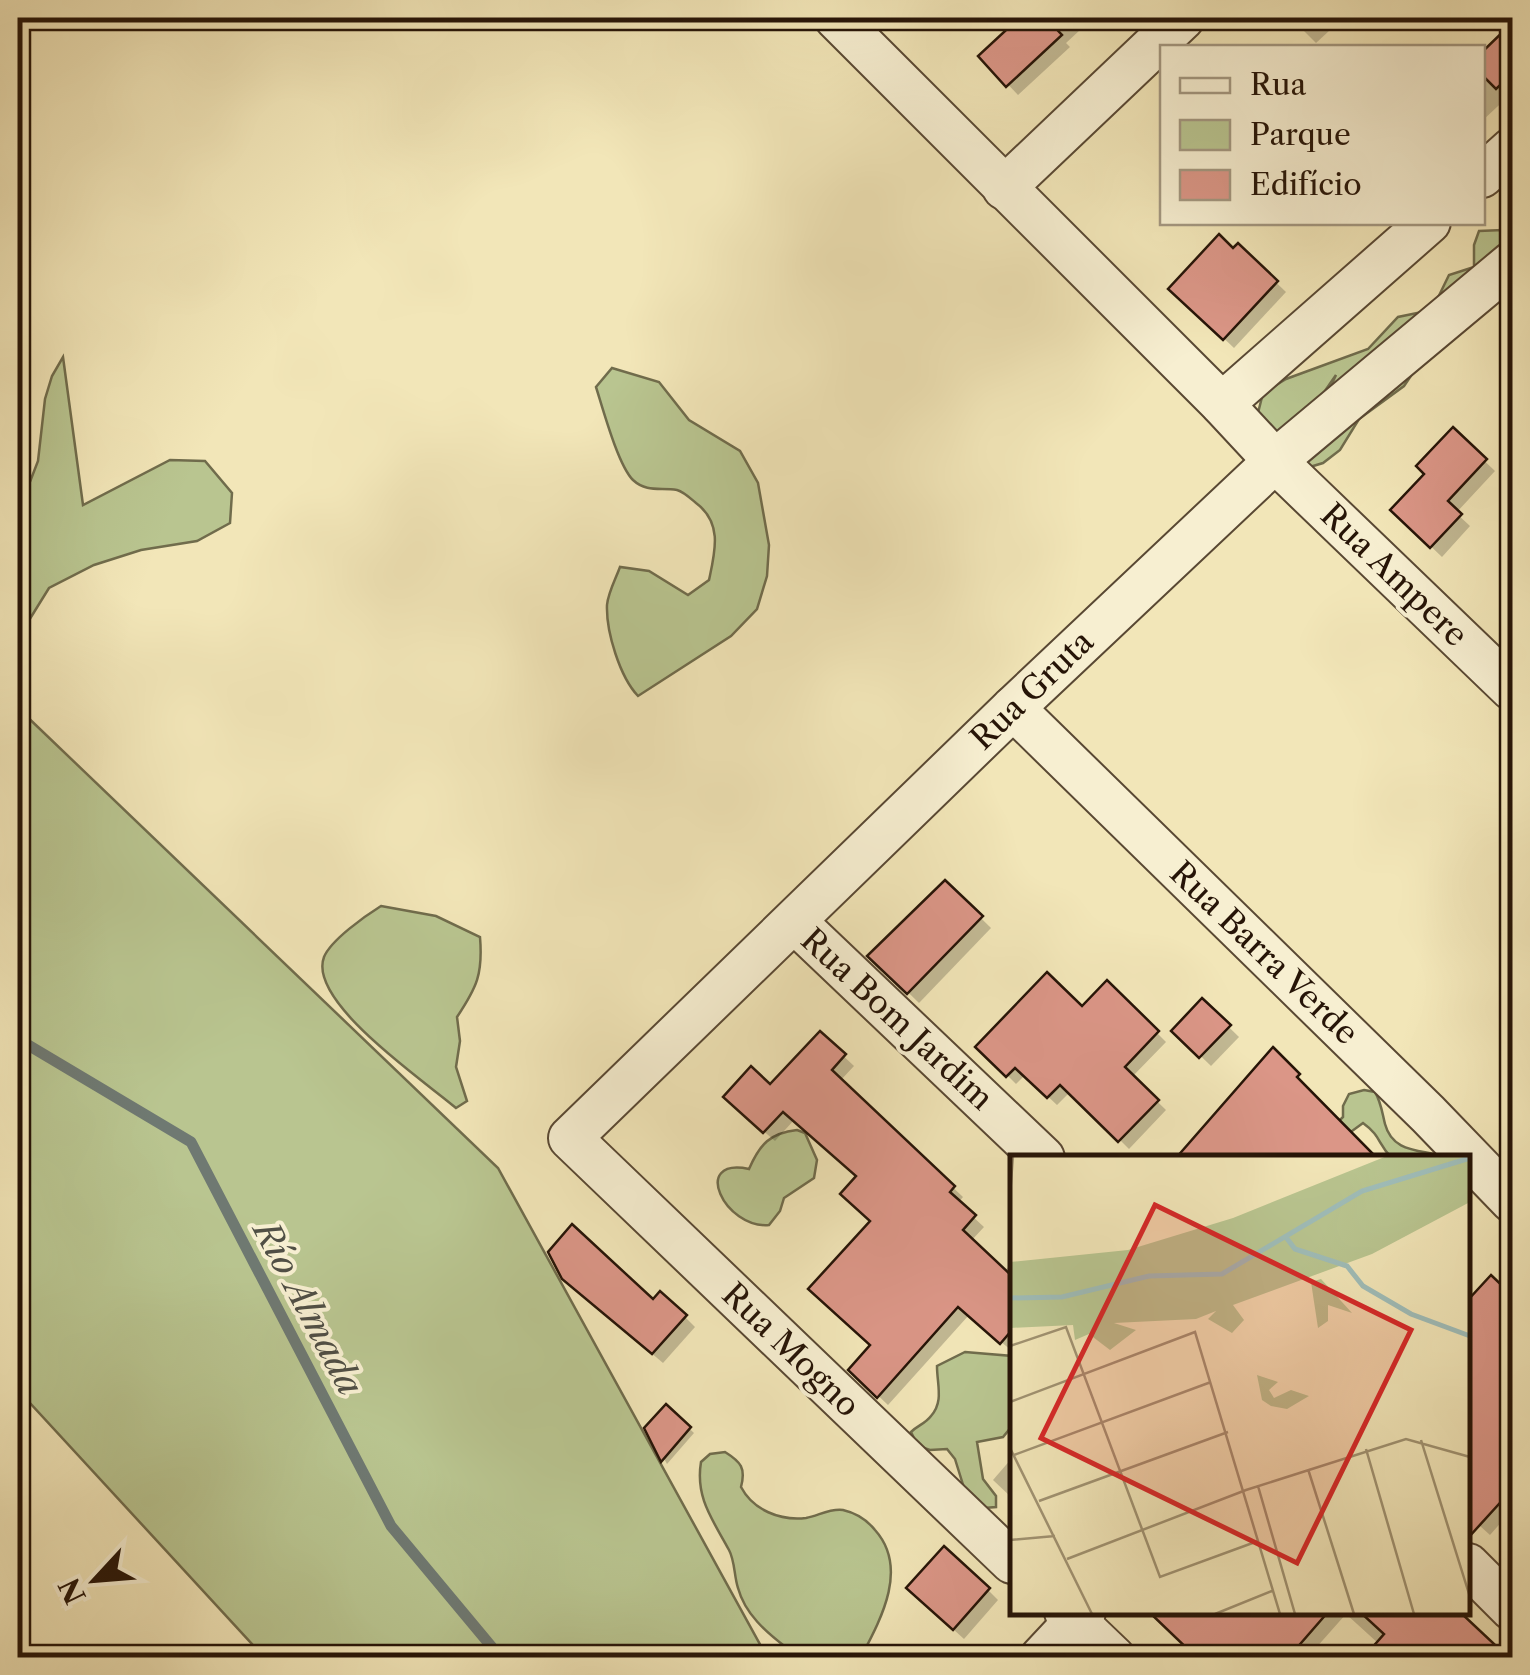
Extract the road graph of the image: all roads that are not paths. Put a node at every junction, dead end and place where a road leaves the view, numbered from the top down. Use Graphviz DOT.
graph roads {
  1 [pos="836,18"];
  2 [pos="1182,18"];
  3 [pos="1512,149"];
  4 [pos="1485,173"];
  5 [pos="1004,188"];
  6 [pos="1426,225"];
  7 [pos="1512,263"];
  8 [pos="1222,404"];
  9 [pos="1275,461"];
  10 [pos="1512,689"];
  11 [pos="1013,708"];
  12 [pos="794,922"];
  13 [pos="570,1138"];
  14 [pos="1041,1155"];
  15 [pos="1469,1155"];
  16 [pos="1470,1156"];
  17 [pos="1494,1180"];
  18 [pos="1010,1560"];
  19 [pos="1470,1567"];
  20 [pos="1512,1609"];
  21 [pos="1075,1615"];
  22 [pos="1042,1658"];
  23 [pos="1114,1658"];
  1 -- 5 [label="street, Rua Ampere"];
  2 -- 5 [label="street"];
  3 -- 4 [label="street"];
  5 -- 8 [label="street, Rua Ampere"];
  6 -- 8 [label="street"];
  7 -- 9 [label="street, Rua Gruta"];
  8 -- 9 [label="street, Rua Ampere"];
  9 -- 10 [label="street, Rua Ampere"];
  9 -- 11 [label="street, Rua Gruta"];
  11 -- 12 [label="street, Rua Gruta"];
  11 -- 15 [label="street, Rua Barra Verde"];
  12 -- 13 [label="street, Rua Gruta"];
  12 -- 14 [label="street, Rua Bom Jardim"];
  13 -- 18 [label="street, Rua Mogno"];
  16 -- 17 [label="street, Rua Barra Verde"];
  19 -- 20 [label="street"];
  21 -- 22 [label="street"];
  21 -- 23 [label="street"];
}
